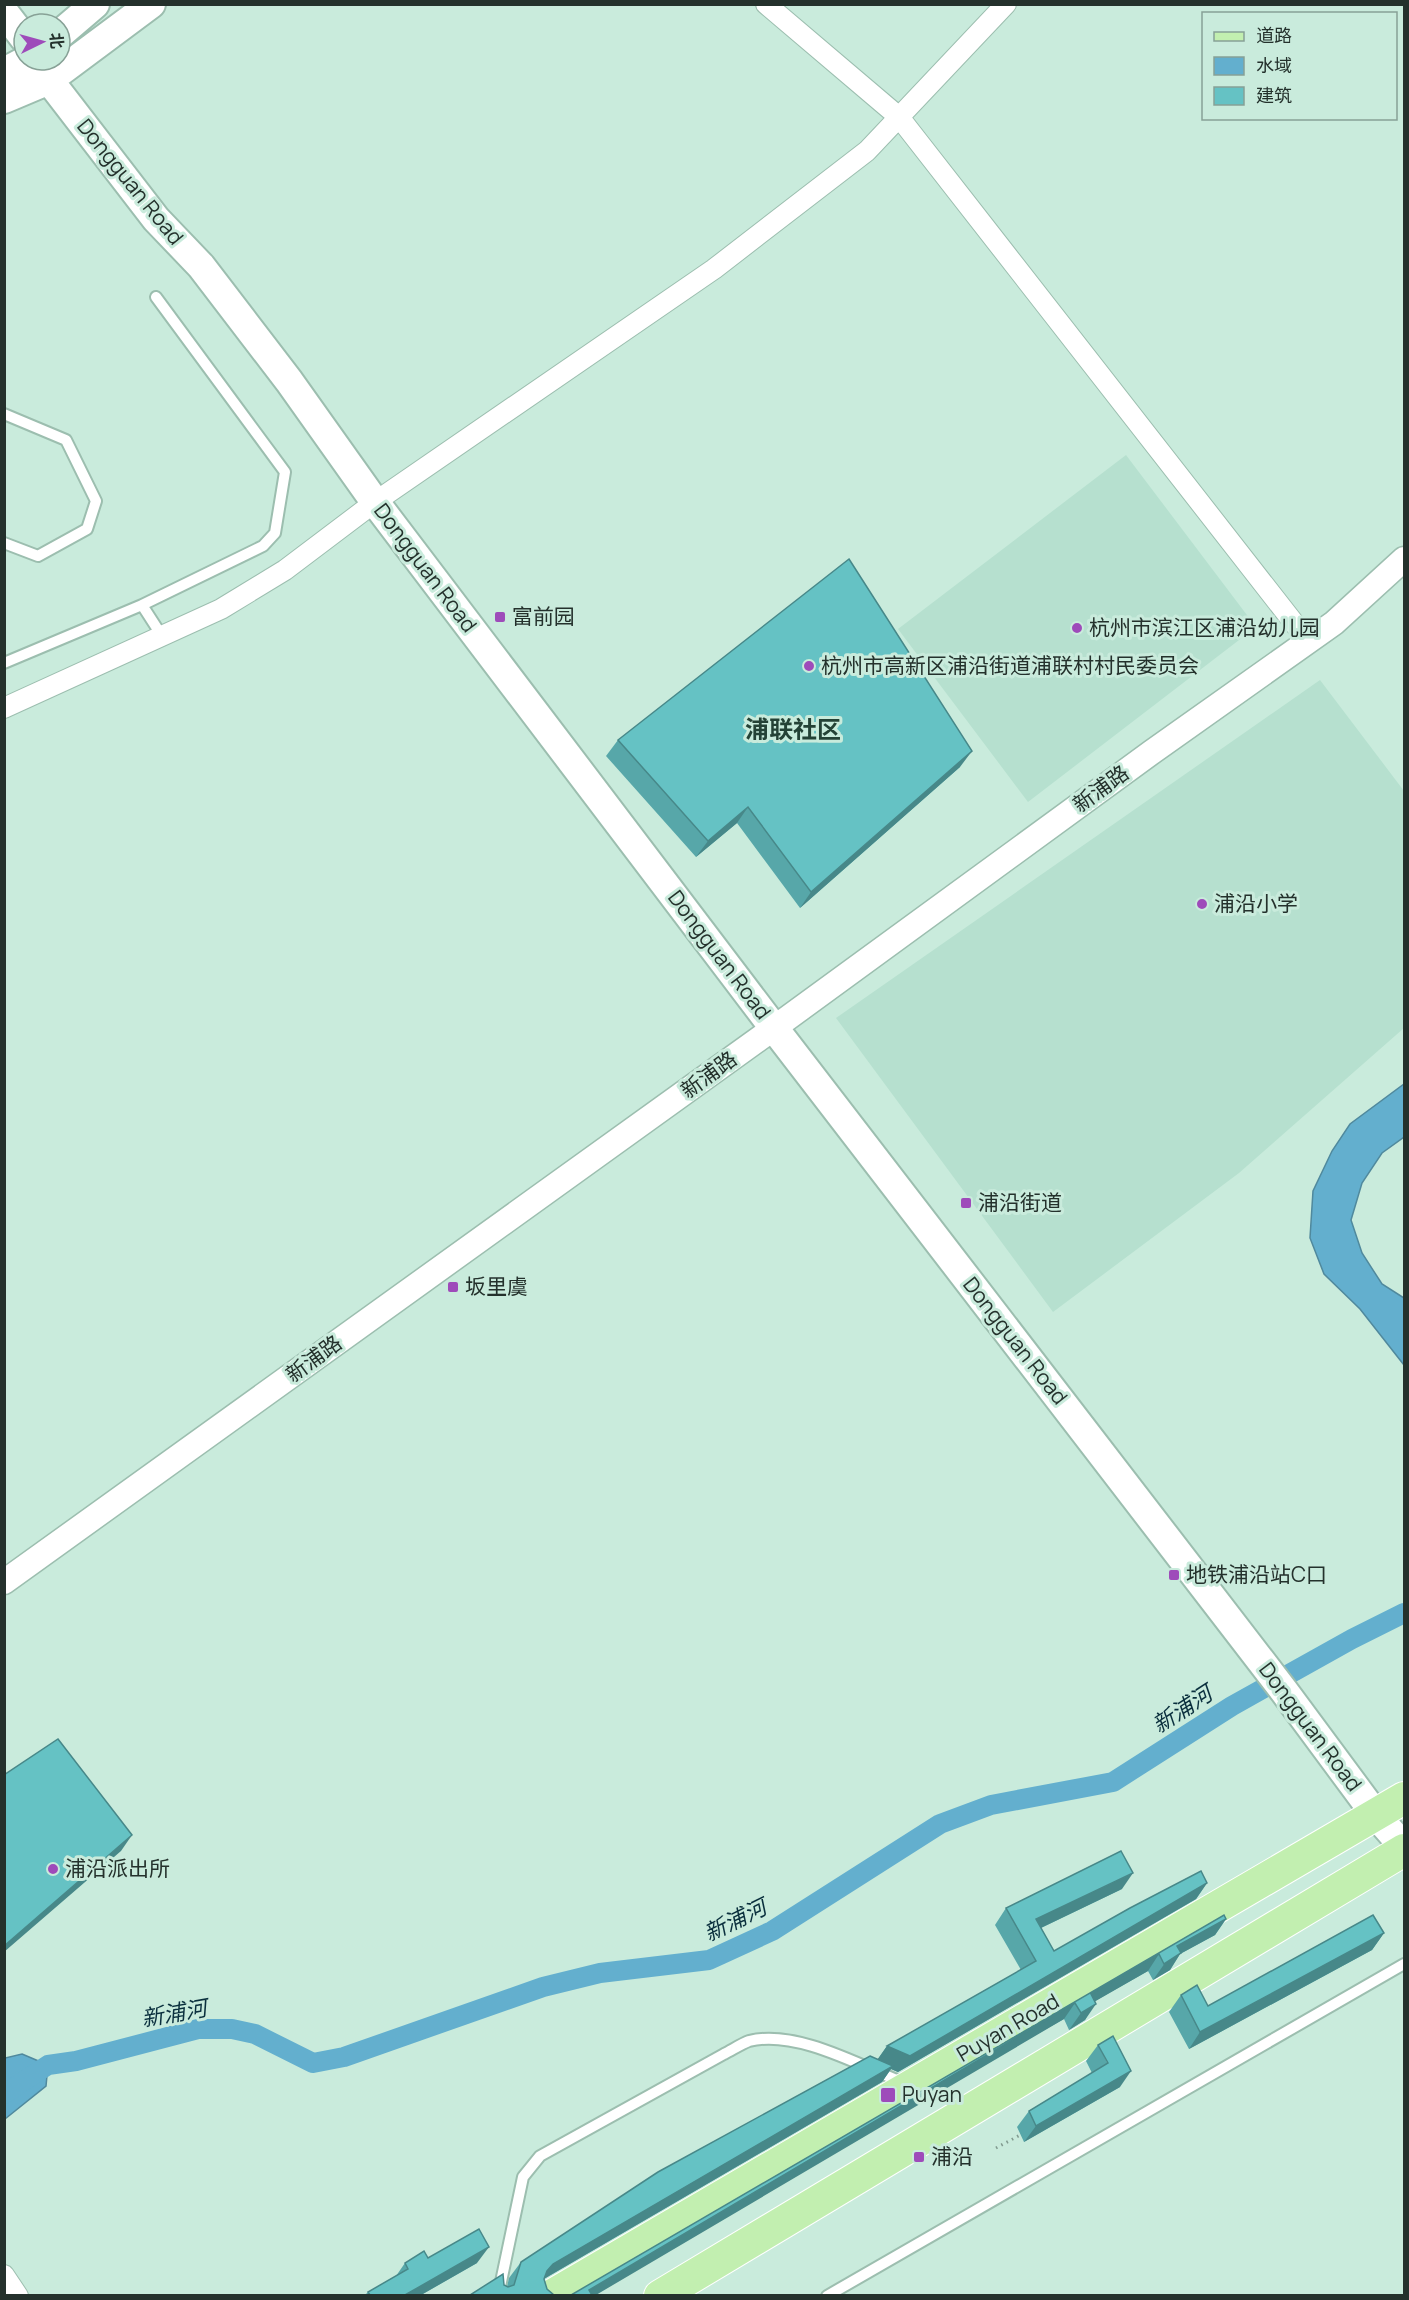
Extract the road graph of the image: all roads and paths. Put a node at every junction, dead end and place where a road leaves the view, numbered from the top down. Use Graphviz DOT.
graph roads {
  1 [pos="95,4"];
  2 [pos="151,4"];
  3 [pos="766,4"];
  4 [pos="1006,4"];
  5 [pos="72,24"];
  6 [pos="72,53"];
  7 [pos="41,72"];
  8 [pos="46,72"];
  9 [pos="4,99"];
  10 [pos="899,117"];
  11 [pos="156,297"];
  12 [pos="4,414"];
  13 [pos="375,502"];
  14 [pos="4,543"];
  15 [pos="1404,559"];
  16 [pos="142,605"];
  17 [pos="162,636"];
  18 [pos="1308,641"];
  19 [pos="4,663"];
  20 [pos="4,708"];
  21 [pos="774,1028"];
  22 [pos="4,1582"];
  23 [pos="1404,1798"];
  24 [pos="1375,1814"];
  25 [pos="1404,1848"];
  26 [pos="1404,1964"];
  27 [pos="910,2086"];
  28 [pos="1023,2133"];
  29 [pos="996,2148"];
  30 [pos="4,2275"];
  31 [pos="18,2295"];
  32 [pos="498,2295"];
  33 [pos="551,2295"];
  34 [pos="660,2295"];
  35 [pos="827,2295"];
  1 -- 5 [label="main road"];
  2 -- 6 [label="main road"];
  3 -- 10 [label="street"];
  4 -- 10 [label="street"];
  7 -- 9 [label="main road"];
  8 -- 13 [label="main road, Dongguan Road"];
  10 -- 13 [label="street"];
  10 -- 18 [label="street"];
  11 -- 16 [label="lane"];
  12 -- 14 [label="lane"];
  13 -- 17 [label="street"];
  13 -- 21 [label="main road, Dongguan Road"];
  15 -- 18 [label="street, 新浦路"];
  16 -- 17 [label="lane"];
  16 -- 19 [label="lane"];
  17 -- 20 [label="street"];
  18 -- 21 [label="street, 新浦路"];
  21 -- 22 [label="street, 新浦路"];
  21 -- 24 [label="main road, Dongguan Road"];
  23 -- 24 [label="main road, Puyan Road"];
  24 -- 25 [label="main road, Dongguan Road"];
  24 -- 27 [label="main road, Puyan Road"];
  25 -- 34 [label="main road"];
  26 -- 35 [label="lane"];
  27 -- 32 [label="lane"];
  27 -- 33 [label="main road, Puyan Road"];
  28 -- 29 [label="path"];
  30 -- 31 [label="street"];
}
